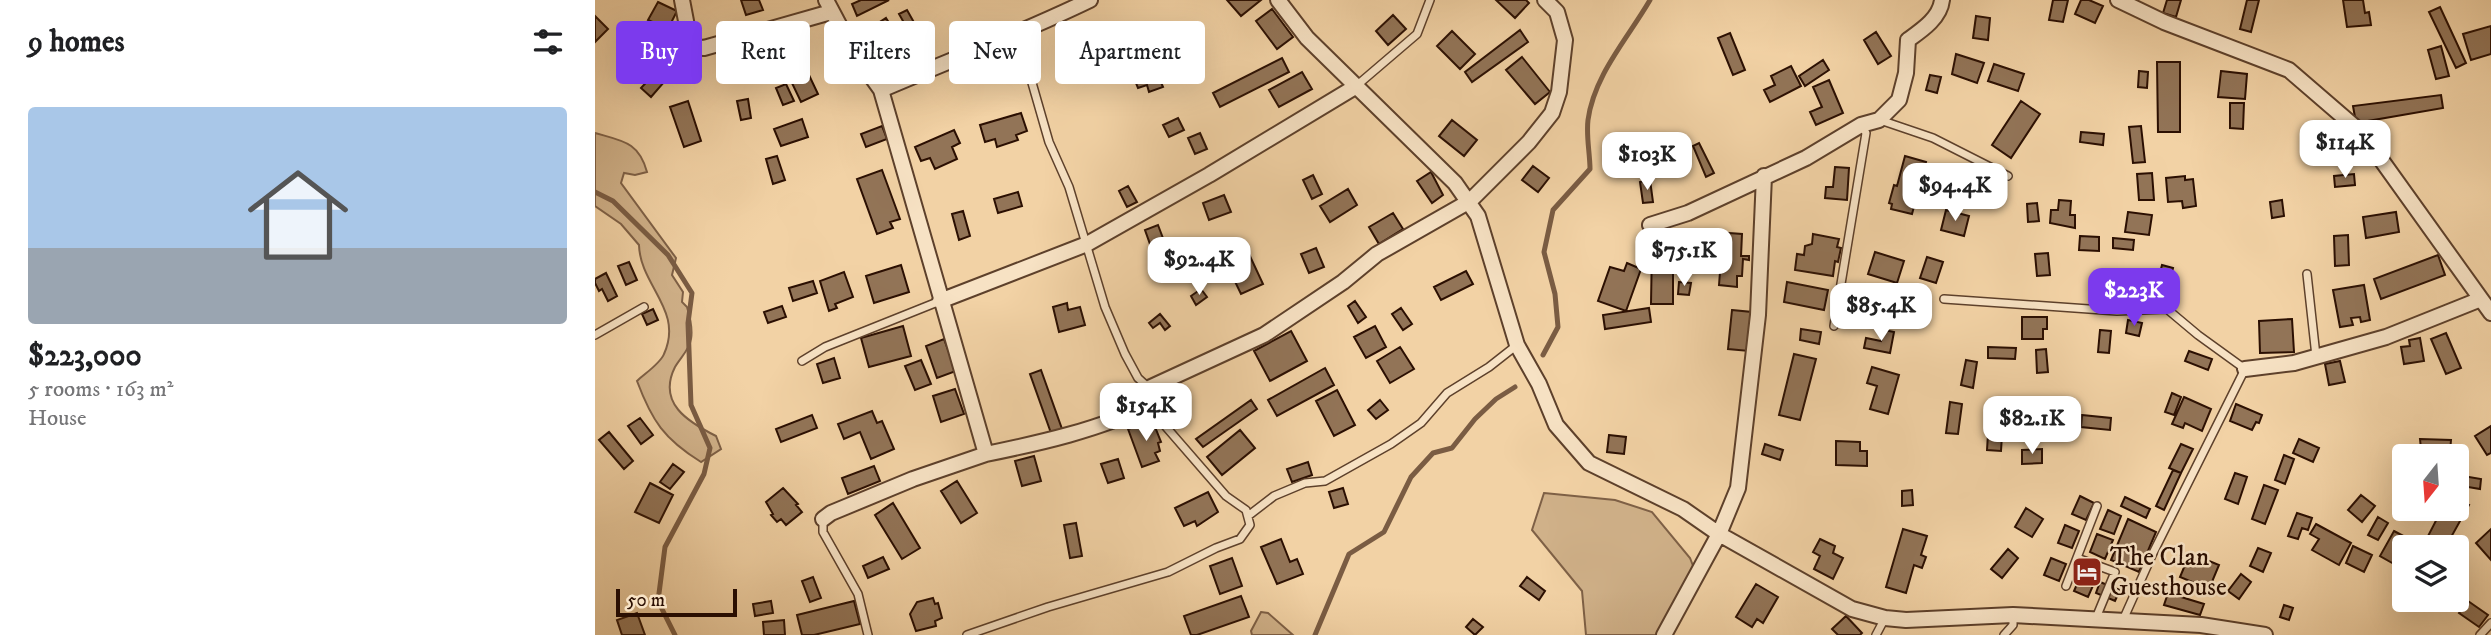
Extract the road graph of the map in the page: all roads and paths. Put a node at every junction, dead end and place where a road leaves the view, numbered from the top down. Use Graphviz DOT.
graph roads {
  1 [pos="682,0"];
  2 [pos="1279,0"];
  3 [pos="1430,0"];
  4 [pos="1942,0"];
  5 [pos="2118,0"];
  6 [pos="1083,2"];
  7 [pos="1550,2"];
  8 [pos="829,6"];
  9 [pos="1041,21"];
  10 [pos="949,61"];
  11 [pos="1032,84"];
  12 [pos="1355,87"];
  13 [pos="881,90"];
  14 [pos="1879,120"];
  15 [pos="1861,125"];
  16 [pos="1764,176"];
  17 [pos="2008,176"];
  18 [pos="1470,201"];
  19 [pos="1650,225"];
  20 [pos="1087,244"];
  21 [pos="2307,274"];
  22 [pos="1944,299"];
  23 [pos="2481,299"];
  24 [pos="940,302"];
  25 [pos="644,307"];
  26 [pos="2491,313"];
  27 [pos="1834,326"];
  28 [pos="595,335"];
  29 [pos="1517,345"];
  30 [pos="2316,356"];
  31 [pos="802,361"];
  32 [pos="2245,369"];
  33 [pos="1149,388"];
  34 [pos="1147,405"];
  35 [pos="986,454"];
  36 [pos="2097,506"];
  37 [pos="1248,516"];
  38 [pos="823,519"];
  39 [pos="1719,534"];
  40 [pos="2077,558"];
  41 [pos="2066,586"];
  42 [pos="2013,615"];
  43 [pos="1885,618"];
  44 [pos="2096,619"];
  45 [pos="2123,620"];
  46 [pos="2491,623"];
  47 [pos="868,635"];
  48 [pos="967,635"];
  49 [pos="1664,635"];
  50 [pos="1876,635"];
  51 [pos="2004,635"];
  52 [pos="2265,635"];
  53 [pos="2480,635"];
  1 -- 8 [label="street"];
  2 -- 12 [label="street"];
  3 -- 12 [label="lane"];
  4 -- 14 [label="street"];
  5 -- 23 [label="street"];
  6 -- 9 [label="street"];
  7 -- 18 [label="street"];
  8 -- 13 [label="street"];
  10 -- 13 [label="street"];
  11 -- 20 [label="lane"];
  12 -- 18 [label="street"];
  12 -- 20 [label="street"];
  13 -- 24 [label="street"];
  14 -- 15 [label="street"];
  14 -- 17 [label="lane"];
  15 -- 16 [label="street"];
  15 -- 27 [label="lane"];
  16 -- 19 [label="street"];
  16 -- 39 [label="street"];
  18 -- 29 [label="street"];
  18 -- 33 [label="street"];
  20 -- 24 [label="street"];
  20 -- 33 [label="lane"];
  21 -- 30 [label="lane"];
  22 -- 32 [label="lane"];
  23 -- 26 [label="street"];
  23 -- 30 [label="street"];
  24 -- 31 [label="lane"];
  24 -- 35 [label="street"];
  25 -- 28 [label="lane"];
  29 -- 37 [label="lane"];
  29 -- 39 [label="street"];
  30 -- 32 [label="street"];
  32 -- 45 [label="lane"];
  33 -- 34 [label="street"];
  34 -- 35 [label="street"];
  34 -- 37 [label="lane"];
  35 -- 38 [label="street"];
  36 -- 40 [label="lane"];
  37 -- 48 [label="lane"];
  38 -- 47 [label="lane"];
  39 -- 43 [label="street"];
  39 -- 49 [label="street"];
  40 -- 41 [label="lane"];
  40 -- 44 [label="lane"];
  42 -- 43 [label="street"];
  42 -- 44 [label="street"];
  42 -- 51 [label="lane"];
  43 -- 50 [label="lane"];
  44 -- 45 [label="street"];
  45 -- 52 [label="street"];
  46 -- 53 [label="lane"];
}
